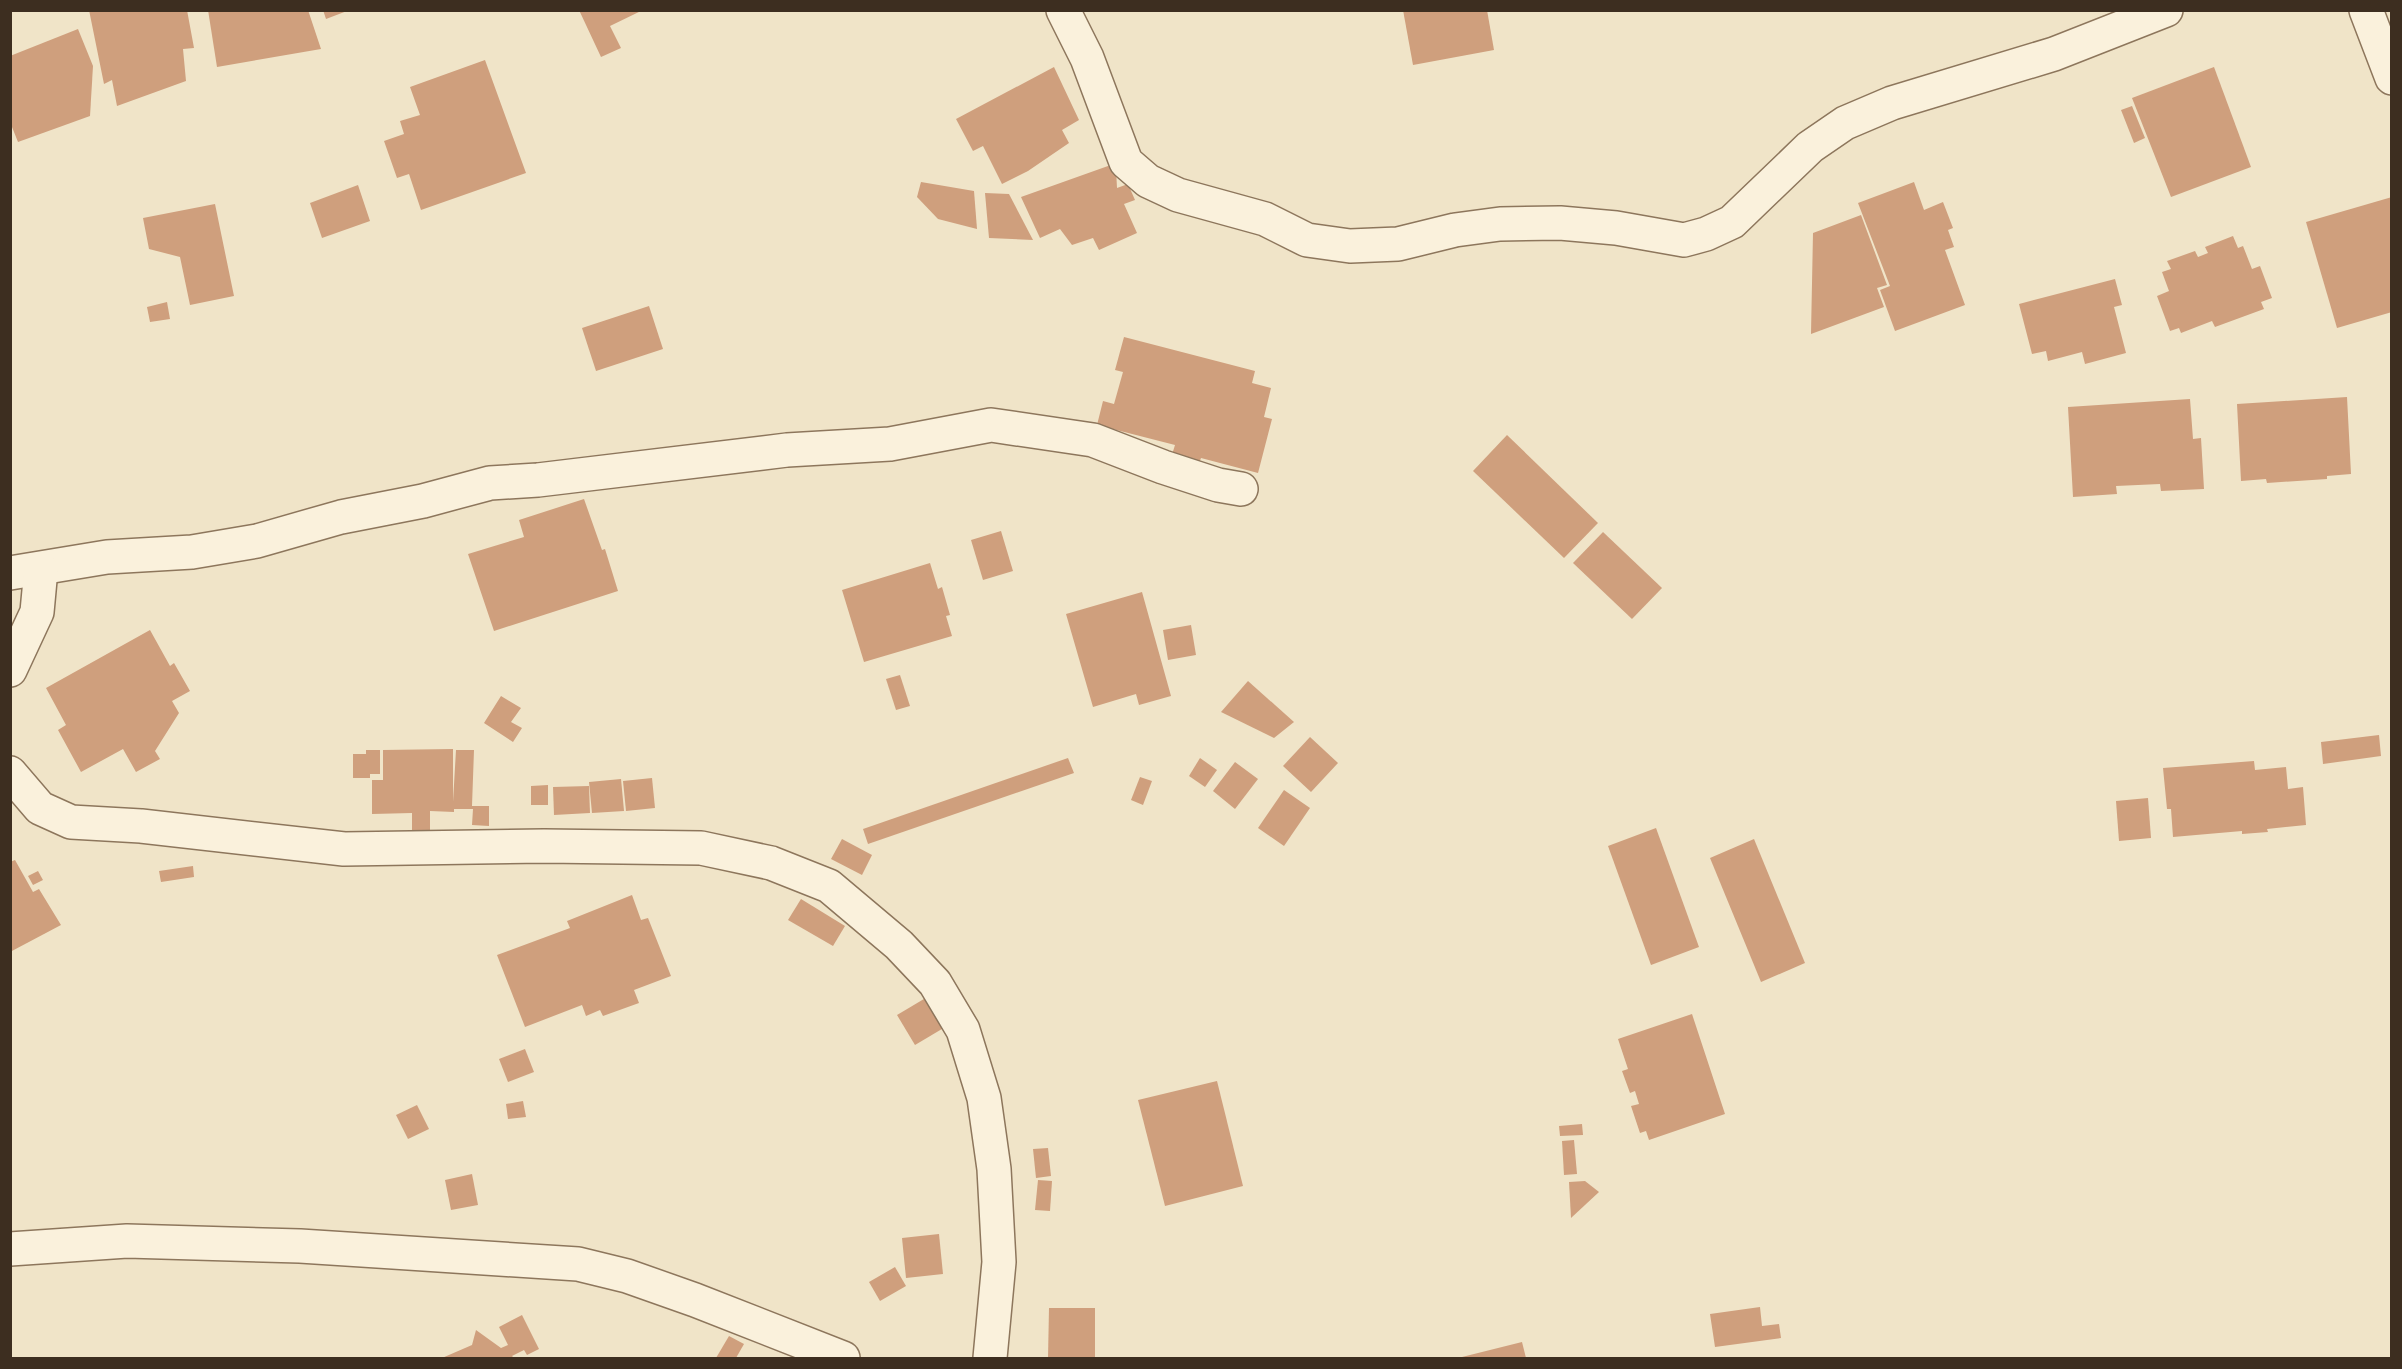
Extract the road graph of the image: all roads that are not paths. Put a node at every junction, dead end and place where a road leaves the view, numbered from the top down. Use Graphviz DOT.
graph roads {
  1 [pos="1063,10"];
  2 [pos="2166,10"];
  3 [pos="2366,10"];
  4 [pos="2391,78"];
  5 [pos="1241,489"];
  6 [pos="26,571"];
  7 [pos="10,670"];
  8 [pos="10,773"];
  9 [pos="10,1249"];
  10 [pos="843,1359"];
  11 [pos="990,1359"];
  1 -- 2 [label="street"];
  3 -- 4 [label="street"];
  5 -- 6 [label="street"];
  6 -- 7 [label="street"];
  8 -- 11 [label="street"];
  9 -- 10 [label="street"];
}
